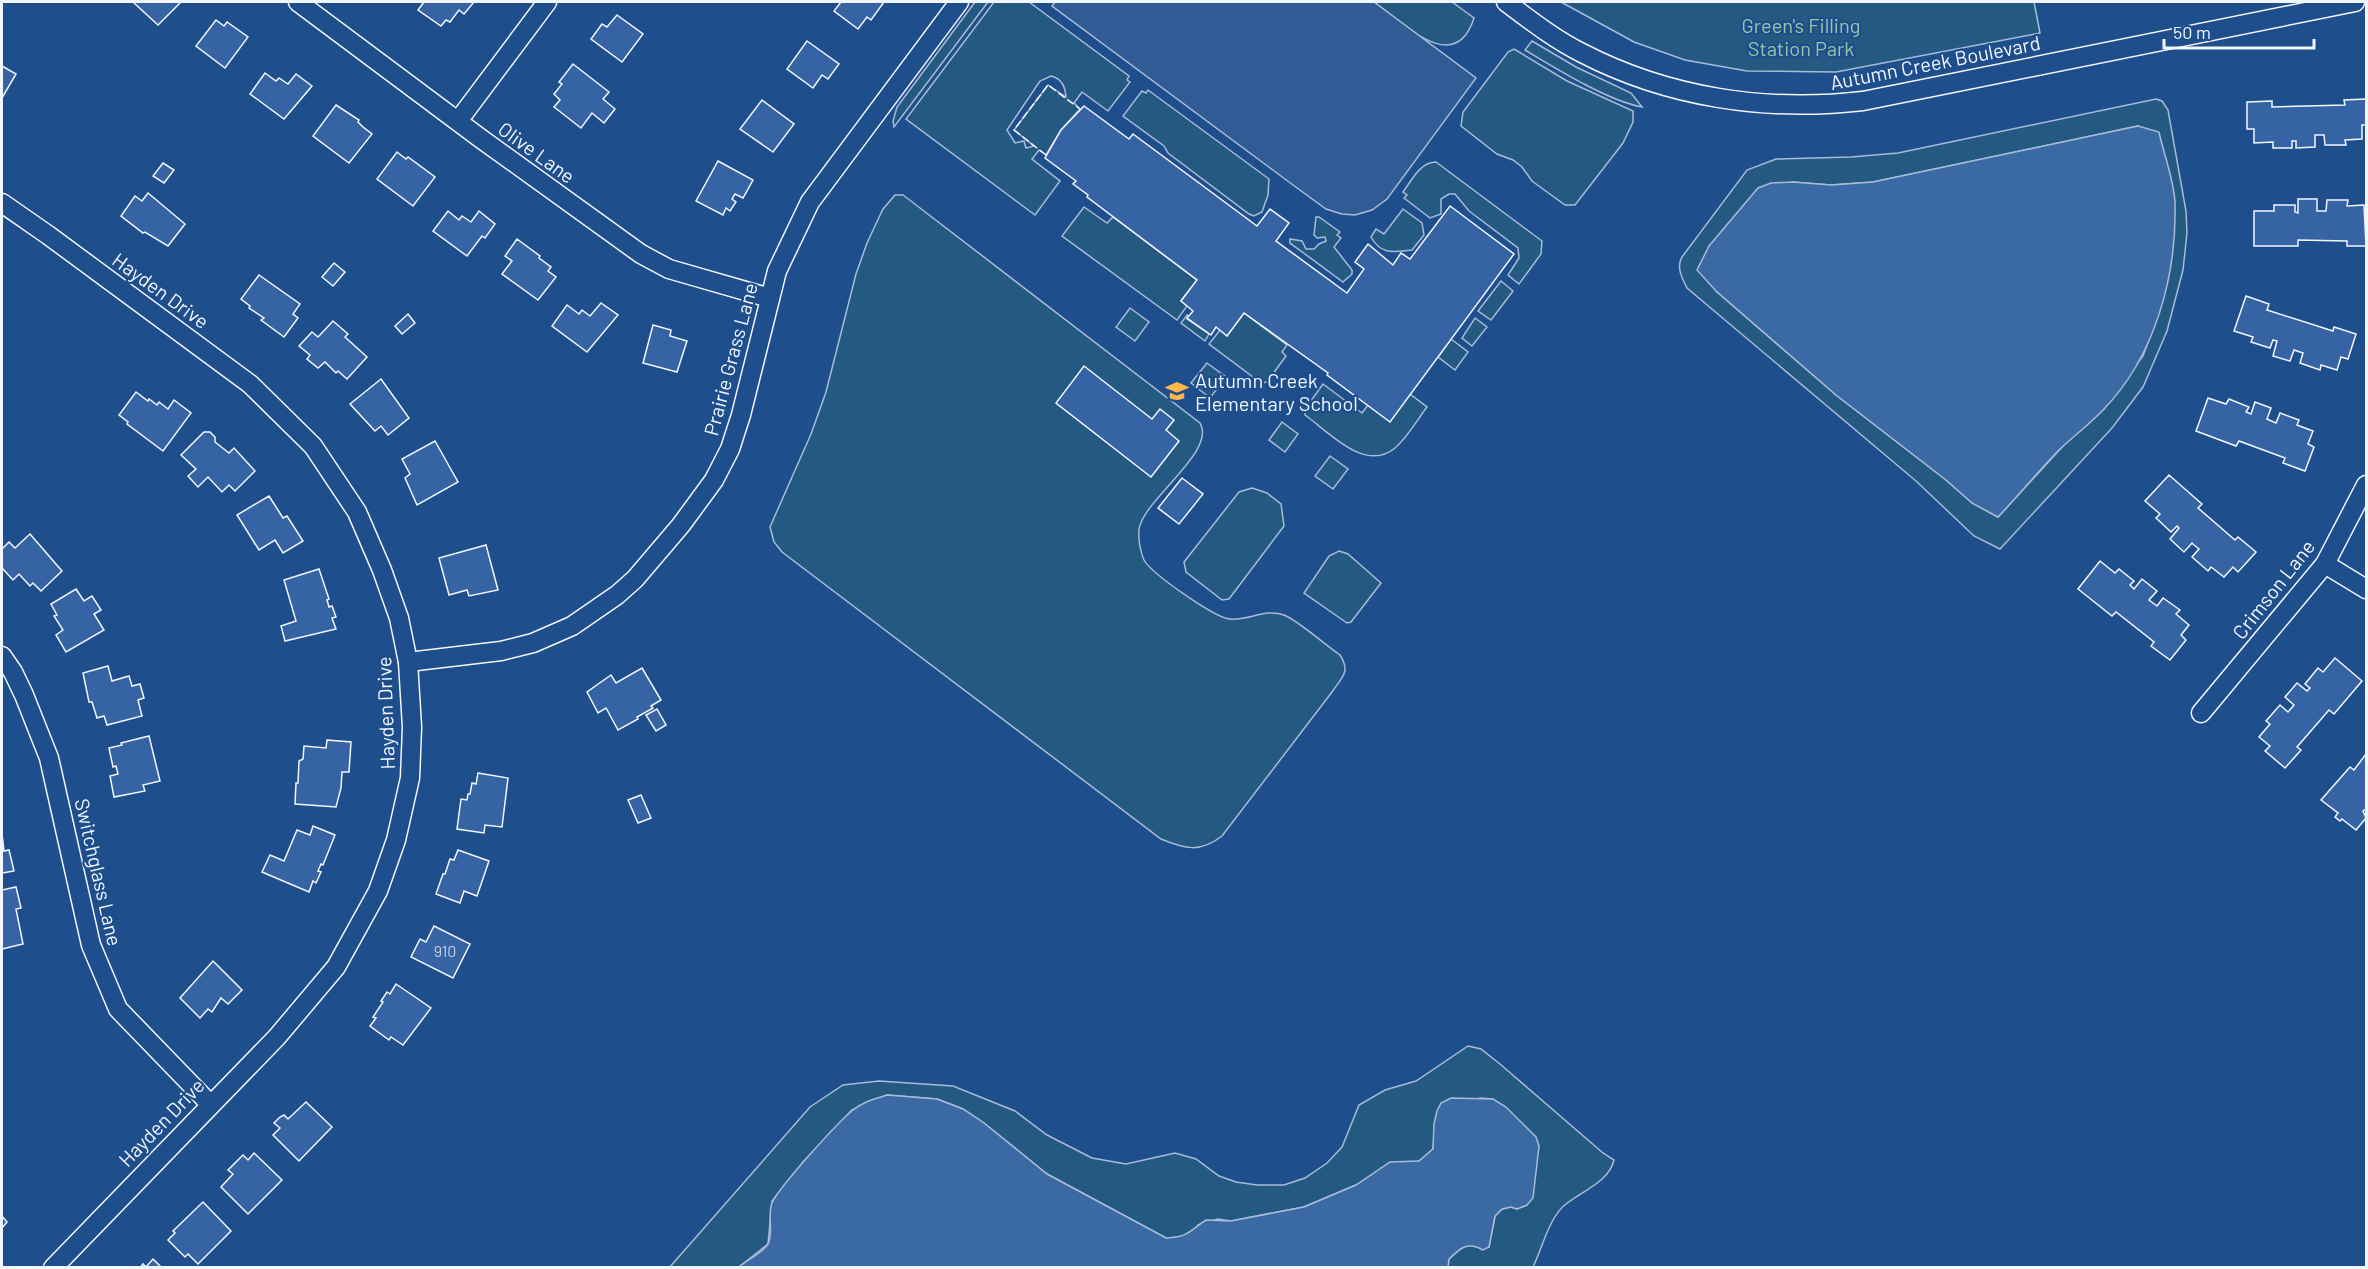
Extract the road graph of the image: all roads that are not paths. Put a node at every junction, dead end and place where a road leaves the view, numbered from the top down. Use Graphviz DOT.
graph roads {
  1 [pos="298,2"];
  2 [pos="548,2"];
  3 [pos="959,2"];
  4 [pos="1506,2"];
  5 [pos="2355,2"];
  6 [pos="458,121"];
  7 [pos="2,203"];
  8 [pos="770,298"];
  9 [pos="2367,485"];
  10 [pos="2325,564"];
  11 [pos="2367,589"];
  12 [pos="2,656"];
  13 [pos="408,662"];
  14 [pos="2201,713"];
  15 [pos="210,1104"];
  16 [pos="53,1268"];
  1 -- 6 [label="street, Olive Lane"];
  2 -- 6 [label="street"];
  3 -- 8 [label="street, Prairie Grass Lane"];
  4 -- 5 [label="street, Autumn Creek Boulevard"];
  6 -- 8 [label="street, Olive Lane"];
  7 -- 13 [label="street, Hayden Drive"];
  8 -- 13 [label="street, Prairie Grass Lane"];
  9 -- 10 [label="street, Crimson Lane"];
  10 -- 11 [label="street"];
  10 -- 14 [label="street, Crimson Lane"];
  12 -- 15 [label="street, Switchglass Lane"];
  13 -- 15 [label="street, Hayden Drive"];
  15 -- 16 [label="street, Hayden Drive"];
}
